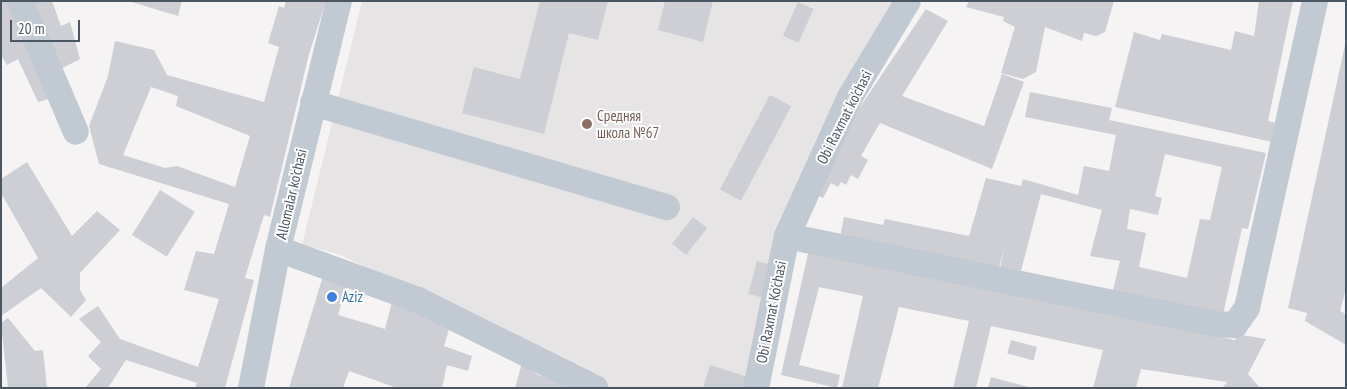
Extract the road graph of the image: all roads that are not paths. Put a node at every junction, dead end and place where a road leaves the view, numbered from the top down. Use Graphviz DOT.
graph roads {
  1 [pos="20,1"];
  2 [pos="339,1"];
  3 [pos="908,1"];
  4 [pos="1315,1"];
  5 [pos="313,102"];
  6 [pos="76,132"];
  7 [pos="667,207"];
  8 [pos="787,236"];
  9 [pos="278,249"];
  10 [pos="764,386"];
  11 [pos="251,388"];
  12 [pos="595,388"];
  1 -- 6 [label="street"];
  2 -- 5 [label="street, Allomalar ko'chasi"];
  3 -- 8 [label="street, Obi Raxmat ko'chasi"];
  4 -- 8 [label="street"];
  5 -- 7 [label="street"];
  5 -- 9 [label="street, Allomalar ko'chasi"];
  8 -- 10 [label="street, Obi Raxmat Ko'chasi"];
  9 -- 11 [label="street, Allomalar ko'chasi"];
  9 -- 12 [label="street"];
}
